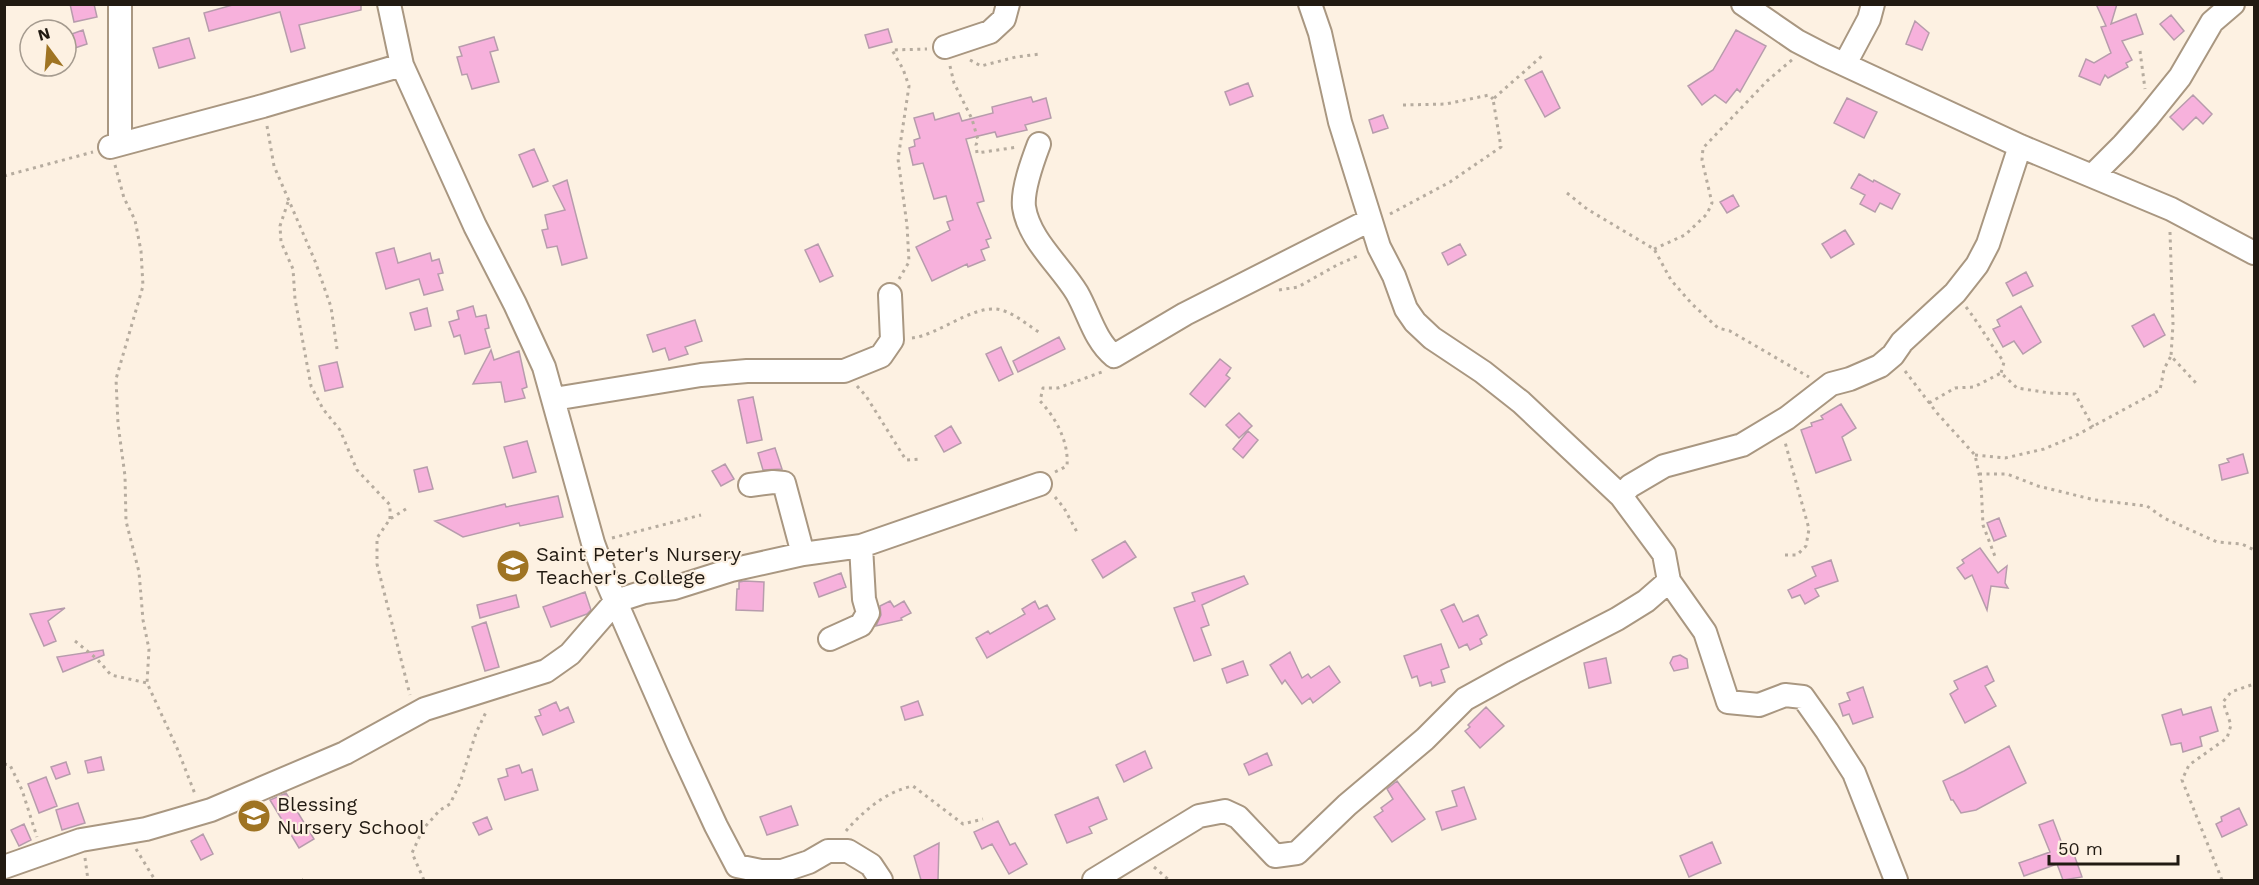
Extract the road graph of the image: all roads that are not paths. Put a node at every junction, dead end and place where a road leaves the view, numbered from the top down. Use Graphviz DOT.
graph roads {
  1 [pos="120,4"];
  2 [pos="389,4"];
  3 [pos="1008,4"];
  4 [pos="1310,4"];
  5 [pos="1743,4"];
  6 [pos="1873,4"];
  7 [pos="2233,4"];
  8 [pos="945,47"];
  9 [pos="1845,64"];
  10 [pos="402,65"];
  11 [pos="1039,144"];
  12 [pos="2020,146"];
  13 [pos="2093,175"];
  14 [pos="1370,220"];
  15 [pos="2254,253"];
  16 [pos="890,296"];
  17 [pos="554,399"];
  18 [pos="1040,484"];
  19 [pos="750,485"];
  20 [pos="1621,496"];
  21 [pos="861,546"];
  22 [pos="803,554"];
  23 [pos="1669,581"];
  24 [pos="615,602"];
  25 [pos="830,639"];
  26 [pos="8,860"];
  27 [pos="732,873"];
  28 [pos="881,880"];
  29 [pos="1094,880"];
  30 [pos="1896,880"];
  1 -- 10 [label="street"];
  2 -- 10 [label="street"];
  3 -- 8 [label="street"];
  4 -- 14 [label="street"];
  5 -- 9 [label="street"];
  6 -- 9 [label="street"];
  7 -- 13 [label="street"];
  9 -- 12 [label="street"];
  10 -- 17 [label="street"];
  11 -- 14 [label="street"];
  12 -- 13 [label="street"];
  12 -- 20 [label="street"];
  13 -- 15 [label="street"];
  14 -- 20 [label="street"];
  16 -- 17 [label="street"];
  17 -- 24 [label="street"];
  18 -- 21 [label="street"];
  19 -- 22 [label="street"];
  20 -- 23 [label="street"];
  21 -- 22 [label="street"];
  21 -- 25 [label="street"];
  22 -- 24 [label="street"];
  23 -- 29 [label="street"];
  23 -- 30 [label="street"];
  24 -- 26 [label="street"];
  24 -- 27 [label="street"];
  27 -- 28 [label="street"];
}
